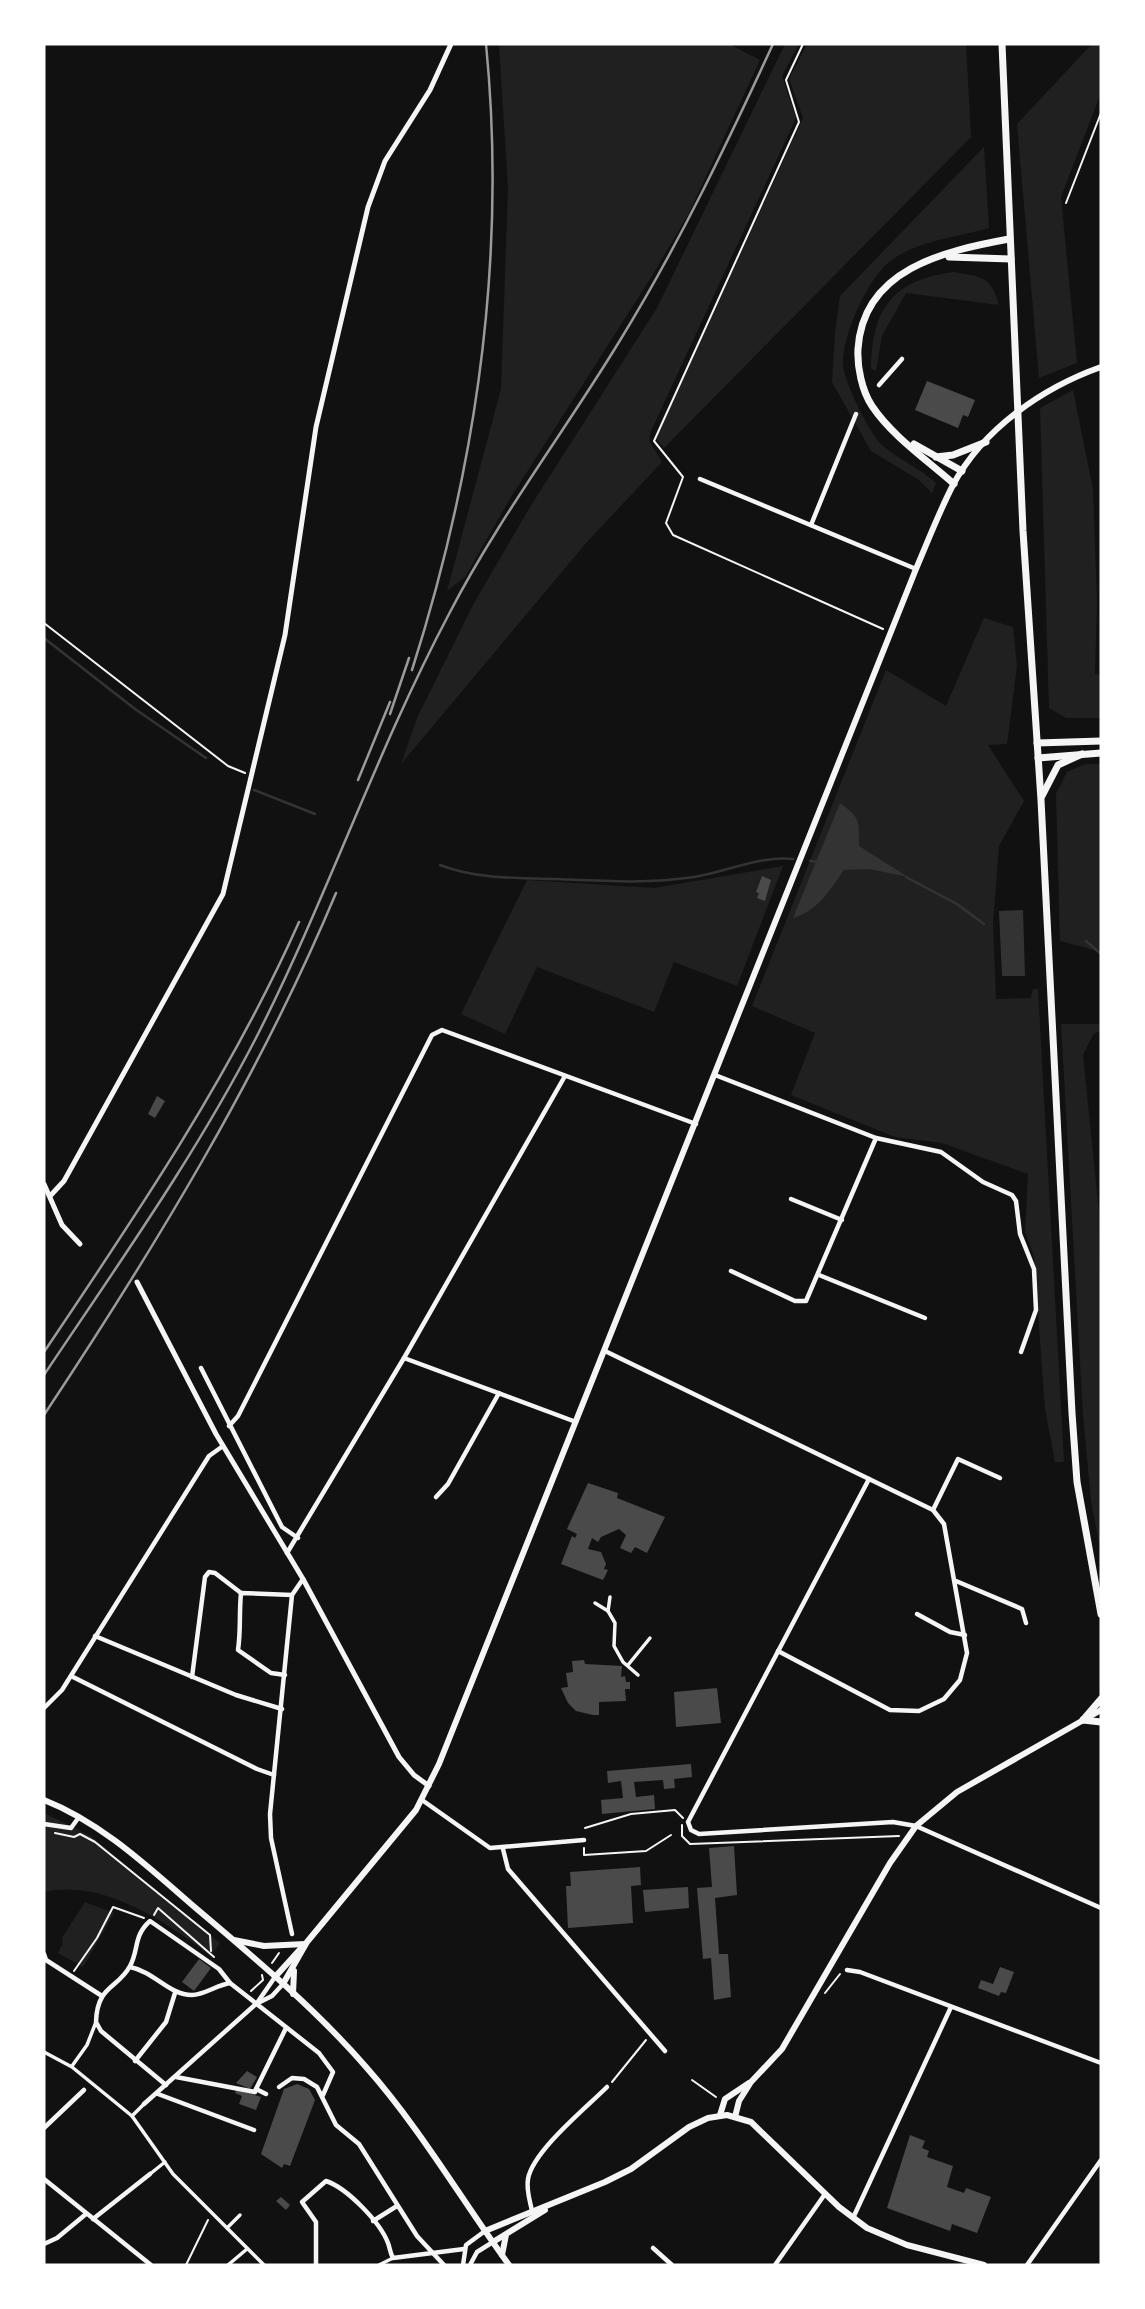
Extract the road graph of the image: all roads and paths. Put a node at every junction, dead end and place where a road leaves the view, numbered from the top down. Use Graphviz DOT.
graph roads {
  1 [pos="451,44"];
  2 [pos="803,44"];
  3 [pos="1002,44"];
  4 [pos="1101,113"];
  5 [pos="1066,203"];
  6 [pos="1009,239"];
  7 [pos="942,256"];
  8 [pos="1011,259"];
  9 [pos="902,359"];
  10 [pos="1101,367"];
  11 [pos="878,385"];
  12 [pos="856,414"];
  13 [pos="901,437"];
  14 [pos="986,442"];
  15 [pos="936,457"];
  16 [pos="962,471"];
  17 [pos="700,479"];
  18 [pos="954,484"];
  19 [pos="811,525"];
  20 [pos="916,569"];
  21 [pos="44,623"];
  22 [pos="891,633"];
  23 [pos="1101,741"];
  24 [pos="1037,743"];
  25 [pos="1101,753"];
  26 [pos="1082,754"];
  27 [pos="1038,758"];
  28 [pos="250,774"];
  29 [pos="1041,800"];
  30 [pos="715,1075"];
  31 [pos="565,1076"];
  32 [pos="695,1124"];
  33 [pos="876,1138"];
  34 [pos="44,1184"];
  35 [pos="51,1195"];
  36 [pos="791,1199"];
  37 [pos="842,1220"];
  38 [pos="80,1244"];
  39 [pos="731,1271"];
  40 [pos="819,1275"];
  41 [pos="137,1282"];
  42 [pos="925,1318"];
  43 [pos="605,1351"];
  44 [pos="1021,1352"];
  45 [pos="404,1358"];
  46 [pos="201,1368"];
  47 [pos="499,1393"];
  48 [pos="577,1422"];
  49 [pos="229,1426"];
  50 [pos="223,1446"];
  51 [pos="1000,1478"];
  52 [pos="869,1479"];
  53 [pos="436,1497"];
  54 [pos="933,1510"];
  55 [pos="298,1538"];
  56 [pos="287,1553"];
  57 [pos="303,1579"];
  58 [pos="956,1581"];
  59 [pos="241,1593"];
  60 [pos="292,1595"];
  61 [pos="610,1597"];
  62 [pos="595,1603"];
  63 [pos="608,1611"];
  64 [pos="917,1614"];
  65 [pos="1101,1614"];
  66 [pos="1026,1623"];
  67 [pos="965,1635"];
  68 [pos="95,1636"];
  69 [pos="650,1638"];
  70 [pos="778,1651"];
  71 [pos="628,1665"];
  72 [pos="71,1675"];
  73 [pos="285,1675"];
  74 [pos="638,1675"];
  75 [pos="192,1677"];
  76 [pos="1101,1699"];
  77 [pos="44,1708"];
  78 [pos="282,1709"];
  79 [pos="1101,1710"];
  80 [pos="1083,1720"];
  81 [pos="1101,1722"];
  82 [pos="274,1775"];
  83 [pos="429,1786"];
  84 [pos="45,1800"];
  85 [pos="422,1800"];
  86 [pos="79,1817"];
  87 [pos="44,1824"];
  88 [pos="916,1826"];
  89 [pos="585,1828"];
  90 [pos="46,1830"];
  91 [pos="671,1835"];
  92 [pos="907,1838"];
  93 [pos="584,1840"];
  94 [pos="503,1849"];
  95 [pos="1101,1908"];
  96 [pos="151,1919"];
  97 [pos="292,1934"];
  98 [pos="231,1939"];
  99 [pos="306,1943"];
  100 [pos="281,1946"];
  101 [pos="44,1954"];
  102 [pos="45,1962"];
  103 [pos="130,1967"];
  104 [pos="294,1967"];
  105 [pos="266,1969"];
  106 [pos="847,1970"];
  107 [pos="71,1975"];
  108 [pos="275,1977"];
  109 [pos="230,1983"];
  110 [pos="283,1984"];
  111 [pos="257,1987"];
  112 [pos="818,1989"];
  113 [pos="175,1993"];
  114 [pos="293,1994"];
  115 [pos="102,1996"];
  116 [pos="257,2003"];
  117 [pos="951,2007"];
  118 [pos="96,2022"];
  119 [pos="286,2028"];
  120 [pos="650,2035"];
  121 [pos="664,2051"];
  122 [pos="44,2052"];
  123 [pos="135,2061"];
  124 [pos="1101,2063"];
  125 [pos="72,2067"];
  126 [pos="175,2077"];
  127 [pos="692,2080"];
  128 [pos="90,2081"];
  129 [pos="751,2082"];
  130 [pos="166,2085"];
  131 [pos="279,2087"];
  132 [pos="607,2087"];
  133 [pos="256,2089"];
  134 [pos="84,2090"];
  135 [pos="158,2094"];
  136 [pos="266,2094"];
  137 [pos="323,2095"];
  138 [pos="710,2096"];
  139 [pos="144,2104"];
  140 [pos="720,2115"];
  141 [pos="132,2116"];
  142 [pos="735,2117"];
  143 [pos="44,2128"];
  144 [pos="254,2130"];
  145 [pos="1101,2160"];
  146 [pos="165,2162"];
  147 [pos="150,2174"];
  148 [pos="44,2179"];
  149 [pos="825,2194"];
  150 [pos="397,2206"];
  151 [pos="212,2213"];
  152 [pos="86,2214"];
  153 [pos="240,2215"];
  154 [pos="532,2215"];
  155 [pos="853,2218"];
  156 [pos="93,2219"];
  157 [pos="373,2221"];
  158 [pos="228,2228"];
  159 [pos="485,2231"];
  160 [pos="506,2235"];
  161 [pos="492,2242"];
  162 [pos="44,2244"];
  163 [pos="653,2248"];
  164 [pos="247,2249"];
  165 [pos="464,2249"];
  166 [pos="432,2252"];
  167 [pos="502,2255"];
  168 [pos="393,2258"];
  169 [pos="151,2265"];
  170 [pos="186,2265"];
  171 [pos="228,2265"];
  172 [pos="264,2265"];
  173 [pos="316,2265"];
  174 [pos="379,2265"];
  175 [pos="444,2265"];
  176 [pos="463,2265"];
  177 [pos="470,2265"];
  178 [pos="509,2265"];
  179 [pos="672,2265"];
  180 [pos="775,2265"];
  181 [pos="984,2265"];
  182 [pos="1027,2265"];
  1 -- 28 [label="street"];
  2 -- 22 [label="path"];
  3 -- 6 [label="main road"];
  4 -- 5 [label="lane"];
  6 -- 7 [label="main road"];
  6 -- 8 [label="main road"];
  7 -- 8 [label="main road"];
  7 -- 13 [label="main road"];
  8 -- 24 [label="main road"];
  9 -- 11 [label="street"];
  10 -- 14 [label="main road"];
  12 -- 19 [label="street"];
  13 -- 15 [label="main road"];
  13 -- 18 [label="main road"];
  14 -- 15 [label="main road"];
  14 -- 16 [label="main road"];
  15 -- 16 [label="main road"];
  16 -- 18 [label="main road"];
  17 -- 19 [label="street"];
  18 -- 20 [label="main road"];
  19 -- 20 [label="street"];
  20 -- 22 [label="main road"];
  21 -- 28 [label="path"];
  22 -- 30 [label="main road"];
  23 -- 24 [label="main road"];
  24 -- 27 [label="main road"];
  25 -- 26 [label="main road"];
  26 -- 27 [label="main road"];
  26 -- 29 [label="main road"];
  27 -- 29 [label="main road"];
  28 -- 35 [label="street"];
  29 -- 65 [label="main road"];
  30 -- 32 [label="main road"];
  30 -- 33 [label="street"];
  31 -- 32 [label="street"];
  31 -- 45 [label="street"];
  31 -- 49 [label="street"];
  32 -- 43 [label="main road"];
  33 -- 37 [label="street"];
  33 -- 44 [label="street"];
  34 -- 35 [label="street"];
  35 -- 38 [label="street"];
  36 -- 37 [label="street"];
  37 -- 40 [label="street"];
  39 -- 40 [label="street"];
  40 -- 42 [label="street"];
  41 -- 50 [label="street"];
  43 -- 48 [label="main road"];
  43 -- 52 [label="street"];
  45 -- 47 [label="street"];
  45 -- 55 [label="street"];
  46 -- 49 [label="street"];
  47 -- 48 [label="street"];
  47 -- 53 [label="street"];
  48 -- 83 [label="main road"];
  49 -- 55 [label="street"];
  50 -- 56 [label="street"];
  50 -- 68 [label="street"];
  51 -- 54 [label="street"];
  52 -- 54 [label="street"];
  52 -- 70 [label="street"];
  54 -- 58 [label="street"];
  55 -- 56 [label="street"];
  56 -- 57 [label="street"];
  57 -- 60 [label="street"];
  57 -- 83 [label="street"];
  58 -- 66 [label="street"];
  58 -- 67 [label="street"];
  59 -- 60 [label="street"];
  59 -- 73 [label="street"];
  59 -- 75 [label="street"];
  60 -- 73 [label="street"];
  61 -- 63 [label="street"];
  62 -- 63 [label="street"];
  63 -- 71 [label="street"];
  64 -- 67 [label="street"];
  67 -- 70 [label="street"];
  68 -- 72 [label="street"];
  68 -- 75 [label="street"];
  69 -- 71 [label="street"];
  70 -- 88 [label="street"];
  71 -- 74 [label="street"];
  72 -- 77 [label="street"];
  72 -- 82 [label="street"];
  73 -- 78 [label="street"];
  75 -- 78 [label="street"];
  76 -- 80 [label="main road"];
  78 -- 82 [label="street"];
  79 -- 80 [label="main road"];
  80 -- 81 [label="main road"];
  80 -- 88 [label="main road"];
  82 -- 97 [label="street"];
  83 -- 85 [label="main road"];
  84 -- 86 [label="main road"];
  85 -- 94 [label="street"];
  85 -- 99 [label="main road"];
  86 -- 87 [label="street"];
  86 -- 98 [label="main road"];
  88 -- 92 [label="main road"];
  88 -- 95 [label="street"];
  89 -- 92 [label="path"];
  90 -- 96 [label="path"];
  91 -- 93 [label="path"];
  92 -- 112 [label="main road"];
  93 -- 94 [label="street"];
  94 -- 120 [label="street"];
  96 -- 103 [label="street"];
  96 -- 107 [label="path"];
  96 -- 109 [label="street"];
  98 -- 100 [label="main road"];
  98 -- 105 [label="main road"];
  99 -- 100 [label="main road"];
  99 -- 104 [label="main road"];
  99 -- 108 [label="main road"];
  100 -- 105 [label="path"];
  101 -- 102 [label="street"];
  102 -- 107 [label="street"];
  103 -- 113 [label="street"];
  103 -- 115 [label="street"];
  104 -- 110 [label="main road"];
  104 -- 114 [label="main road"];
  105 -- 108 [label="main road"];
  105 -- 111 [label="path"];
  106 -- 112 [label="path"];
  106 -- 117 [label="street"];
  107 -- 115 [label="street"];
  108 -- 110 [label="main road"];
  108 -- 116 [label="street"];
  109 -- 113 [label="street"];
  109 -- 116 [label="street"];
  110 -- 114 [label="main road"];
  110 -- 116 [label="street"];
  112 -- 129 [label="main road"];
  113 -- 123 [label="street"];
  114 -- 159 [label="main road"];
  115 -- 118 [label="street"];
  116 -- 119 [label="street"];
  116 -- 126 [label="street"];
  117 -- 124 [label="street"];
  117 -- 155 [label="street"];
  118 -- 123 [label="street"];
  118 -- 125 [label="street"];
  119 -- 133 [label="street"];
  119 -- 137 [label="street"];
  120 -- 121 [label="street"];
  120 -- 132 [label="path"];
  122 -- 125 [label="street"];
  123 -- 130 [label="street"];
  125 -- 128 [label="street"];
  126 -- 130 [label="street"];
  126 -- 133 [label="street"];
  127 -- 138 [label="path"];
  128 -- 134 [label="street"];
  128 -- 141 [label="street"];
  129 -- 140 [label="main road"];
  129 -- 142 [label="main road"];
  130 -- 135 [label="street"];
  131 -- 137 [label="street"];
  132 -- 154 [label="street"];
  133 -- 136 [label="street"];
  134 -- 143 [label="street"];
  135 -- 139 [label="street"];
  135 -- 144 [label="street"];
  137 -- 150 [label="street"];
  139 -- 141 [label="street"];
  140 -- 142 [label="main road"];
  140 -- 154 [label="main road"];
  141 -- 146 [label="street"];
  142 -- 149 [label="main road"];
  145 -- 182 [label="street"];
  146 -- 147 [label="street"];
  146 -- 151 [label="street"];
  147 -- 156 [label="street"];
  148 -- 152 [label="street"];
  149 -- 155 [label="main road"];
  149 -- 180 [label="street"];
  150 -- 157 [label="street"];
  150 -- 166 [label="street"];
  151 -- 158 [label="street"];
  151 -- 170 [label="path"];
  152 -- 156 [label="street"];
  152 -- 162 [label="street"];
  153 -- 158 [label="street"];
  154 -- 159 [label="main road"];
  154 -- 160 [label="main road"];
  155 -- 181 [label="main road"];
  156 -- 169 [label="street"];
  157 -- 168 [label="street"];
  157 -- 173 [label="street"];
  158 -- 164 [label="street"];
  159 -- 161 [label="main road"];
  159 -- 165 [label="street"];
  160 -- 161 [label="main road"];
  160 -- 167 [label="main road"];
  161 -- 167 [label="main road"];
  161 -- 177 [label="street"];
  163 -- 179 [label="street"];
  164 -- 171 [label="street"];
  164 -- 172 [label="street"];
  165 -- 166 [label="street"];
  165 -- 176 [label="street"];
  166 -- 168 [label="street"];
  166 -- 175 [label="street"];
  167 -- 178 [label="main road"];
  168 -- 174 [label="street"];
}
